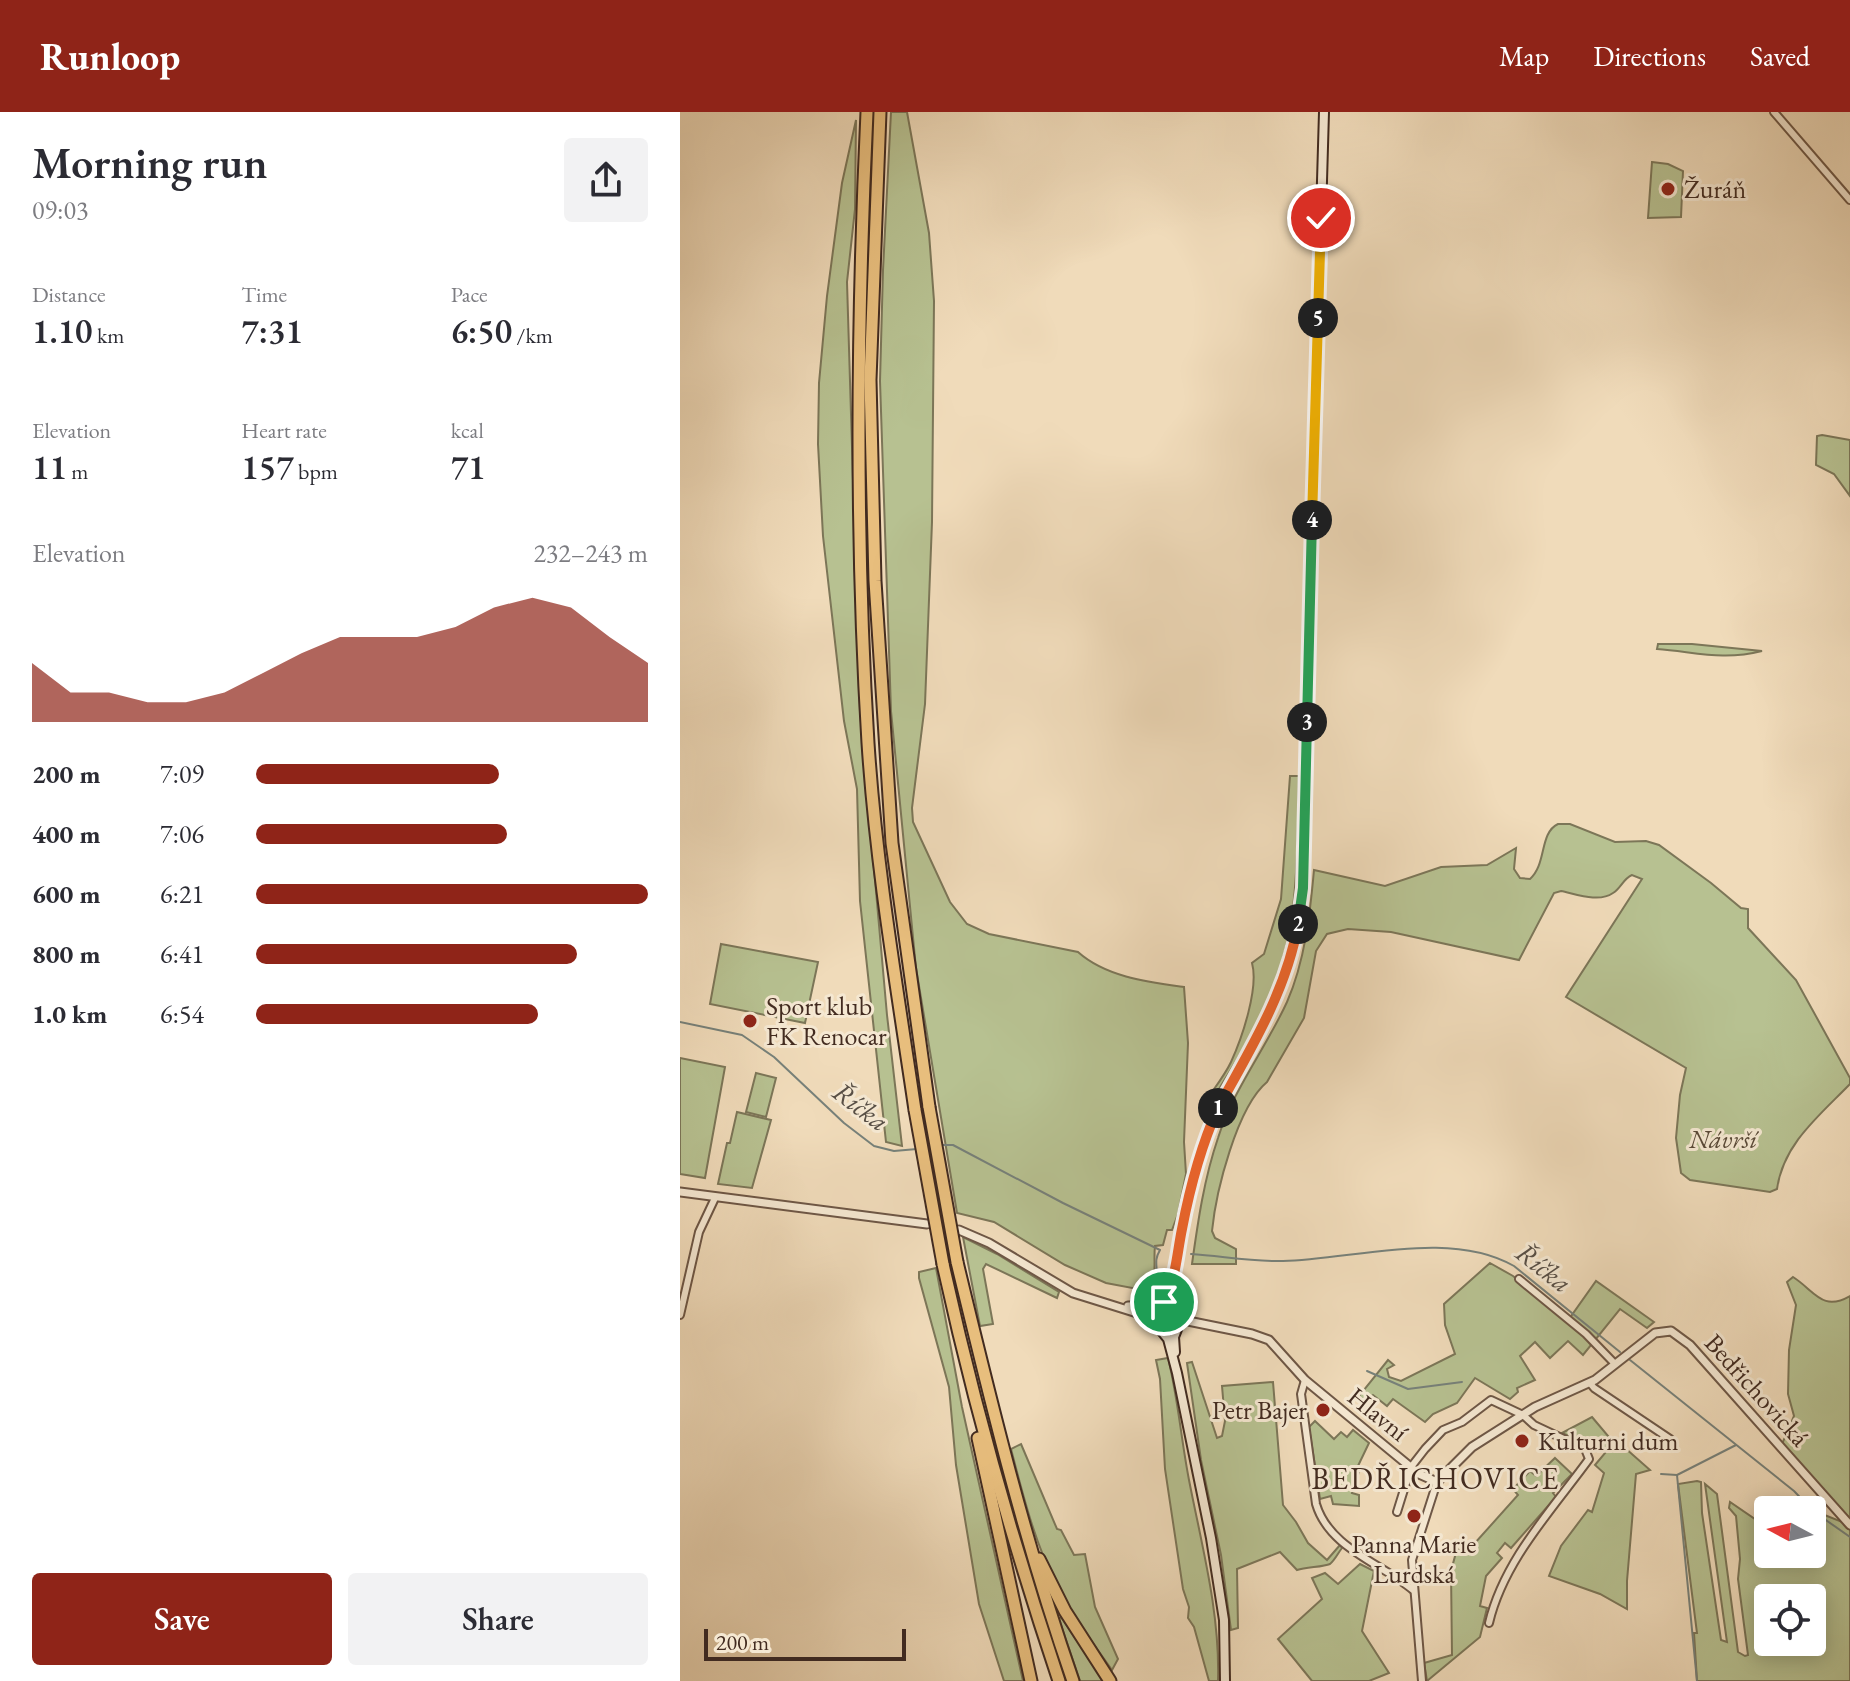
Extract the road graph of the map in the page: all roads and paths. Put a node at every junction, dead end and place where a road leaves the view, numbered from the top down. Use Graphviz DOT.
graph roads {
  1 [pos="867,112"];
  2 [pos="880,112"];
  3 [pos="1324,112"];
  4 [pos="1774,112"];
  5 [pos="1850,200"];
  6 [pos="680,1192"];
  7 [pos="715,1198"];
  8 [pos="927,1224"];
  9 [pos="959,1230"];
  10 [pos="1176,1267"];
  11 [pos="1519,1279"];
  12 [pos="1161,1303"];
  13 [pos="1178,1304"];
  14 [pos="1122,1306"];
  15 [pos="954,1312"];
  16 [pos="680,1315"];
  17 [pos="1153,1318"];
  18 [pos="1183,1320"];
  19 [pos="1177,1329"];
  20 [pos="1164,1330"];
  21 [pos="1615,1364"];
  22 [pos="1177,1373"];
  23 [pos="1305,1380"];
  24 [pos="1590,1383"];
  25 [pos="1523,1415"];
  26 [pos="1670,1439"];
  27 [pos="1411,1467"];
  28 [pos="1010,1480"];
  29 [pos="1437,1482"];
  30 [pos="1397,1512"];
  31 [pos="1848,1524"];
  32 [pos="1411,1571"];
  33 [pos="1400,1579"];
  34 [pos="1413,1590"];
  35 [pos="1489,1623"];
  36 [pos="1031,1681"];
  37 [pos="1059,1681"];
  38 [pos="1073,1681"];
  39 [pos="1110,1681"];
  40 [pos="1225,1681"];
  41 [pos="1422,1681"];
  1 -- 15 [label="highway, bridge"];
  2 -- 28 [label="highway, bridge"];
  3 -- 10 [label="main road"];
  4 -- 5 [label="street"];
  6 -- 7 [label="street"];
  7 -- 8 [label="street"];
  7 -- 16 [label="street"];
  9 -- 14 [label="street"];
  10 -- 12 [label="main road"];
  10 -- 13 [label="main road"];
  11 -- 21 [label="street"];
  12 -- 13 [label="main road"];
  12 -- 14 [label="street"];
  12 -- 17 [label="main road"];
  13 -- 18 [label="main road"];
  14 -- 17 [label="street"];
  15 -- 36 [label="highway"];
  15 -- 37 [label="highway"];
  17 -- 20 [label="main road"];
  18 -- 19 [label="main road"];
  18 -- 23 [label="street, Hlavní"];
  19 -- 20 [label="main road"];
  19 -- 22 [label="main road"];
  20 -- 22 [label="main road"];
  21 -- 24 [label="street"];
  21 -- 31 [label="street, Bedřichovická"];
  22 -- 40 [label="main road"];
  23 -- 27 [label="street, Hlavní"];
  23 -- 33 [label="street"];
  24 -- 25 [label="street"];
  24 -- 26 [label="street"];
  25 -- 27 [label="street"];
  25 -- 29 [label="street"];
  25 -- 35 [label="street"];
  27 -- 29 [label="street, Hlavní"];
  27 -- 30 [label="street"];
  28 -- 38 [label="highway"];
  28 -- 39 [label="highway"];
  29 -- 32 [label="street"];
  32 -- 33 [label="street"];
  32 -- 34 [label="street"];
  33 -- 34 [label="street"];
  34 -- 41 [label="street"];
}
